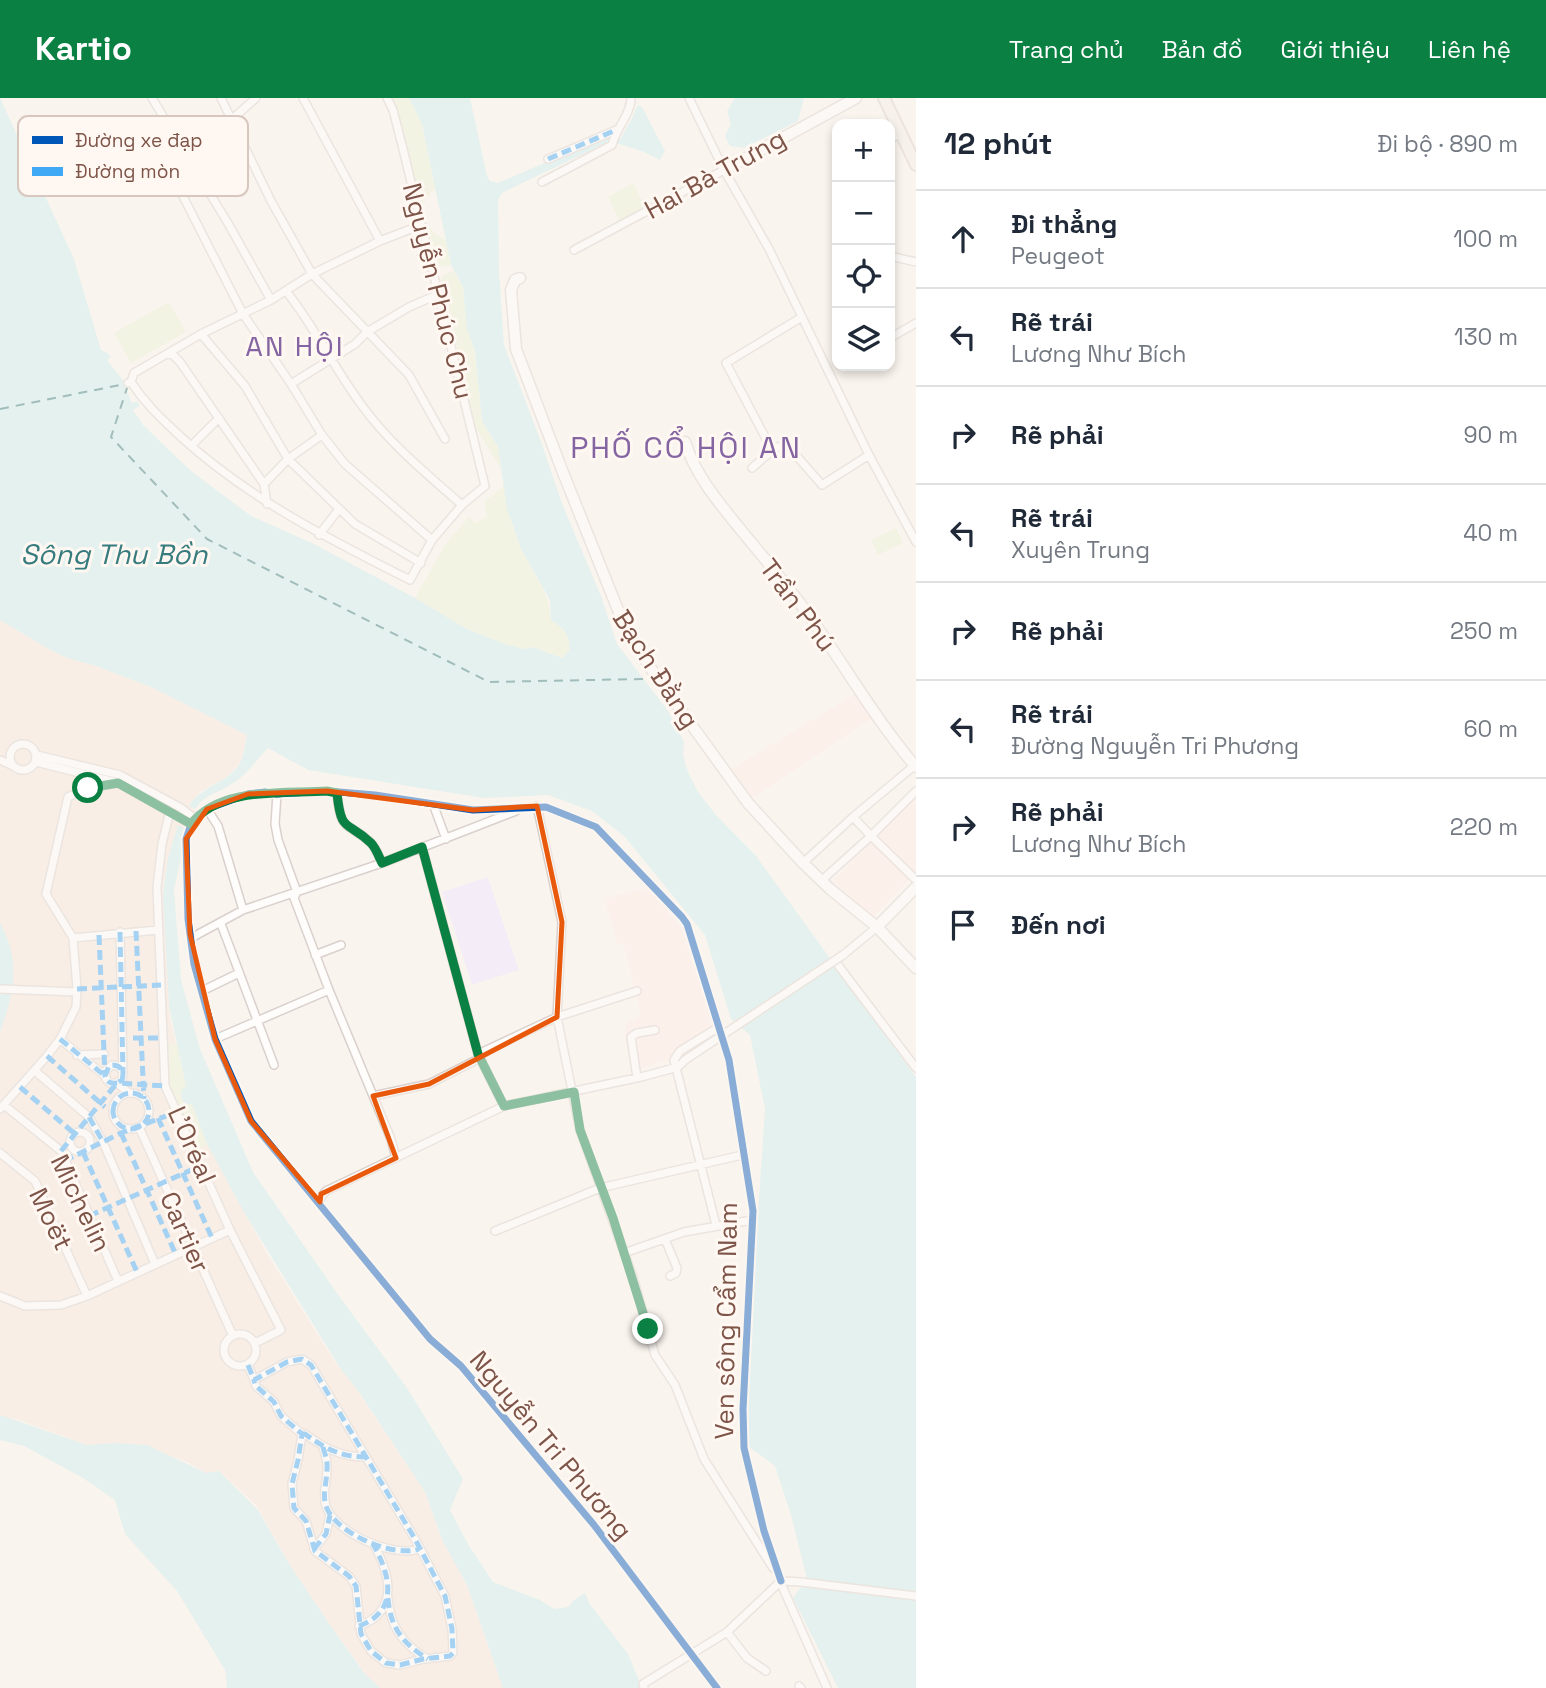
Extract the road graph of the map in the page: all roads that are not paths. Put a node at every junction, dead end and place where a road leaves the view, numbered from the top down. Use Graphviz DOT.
graph roads {
  1 [pos="152,98"];
  2 [pos="221,98"];
  3 [pos="256,98"];
  4 [pos="303,98"];
  5 [pos="387,98"];
  6 [pos="631,98"];
  7 [pos="689,98"];
  8 [pos="856,98"];
  9 [pos="884,98"];
  10 [pos="163,116"];
  11 [pos="229,116"];
  12 [pos="236,116"];
  13 [pos="616,131"];
  14 [pos="901,133"];
  15 [pos="895,136"];
  16 [pos="248,154"];
  17 [pos="548,159"];
  18 [pos="916,165"];
  19 [pos="724,170"];
  20 [pos="542,182"];
  21 [pos="183,196"];
  22 [pos="211,196"];
  23 [pos="421,225"];
  24 [pos="380,241"];
  25 [pos="574,250"];
  26 [pos="895,257"];
  27 [pos="916,262"];
  28 [pos="312,274"];
  29 [pos="520,278"];
  30 [pos="286,291"];
  31 [pos="439,294"];
  32 [pos="271,300"];
  33 [pos="243,314"];
  34 [pos="802,317"];
  35 [pos="916,323"];
  36 [pos="367,332"];
  37 [pos="201,334"];
  38 [pos="895,335"];
  39 [pos="167,354"];
  40 [pos="332,359"];
  41 [pos="832,366"];
  42 [pos="828,368"];
  43 [pos="291,384"];
  44 [pos="219,418"];
  45 [pos="322,435"];
  46 [pos="445,439"];
  47 [pos="685,442"];
  48 [pos="191,446"];
  49 [pos="772,450"];
  50 [pos="869,455"];
  51 [pos="288,459"];
  52 [pos="752,468"];
  53 [pos="264,484"];
  54 [pos="267,504"];
  55 [pos="462,505"];
  56 [pos="339,509"];
  57 [pos="319,535"];
  58 [pos="432,540"];
  59 [pos="916,541"];
  60 [pos="421,563"];
  61 [pos="36,759"];
  62 [pos="0,760"];
  63 [pos="13,766"];
  64 [pos="915,766"];
  65 [pos="118,783"];
  66 [pos="916,791"];
  67 [pos="337,793"];
  68 [pos="277,794"];
  69 [pos="433,804"];
  70 [pos="537,806"];
  71 [pos="207,809"];
  72 [pos="520,809"];
  73 [pos="170,811"];
  74 [pos="853,817"];
  75 [pos="193,821"];
  76 [pos="871,836"];
  77 [pos="446,839"];
  78 [pos="422,847"];
  79 [pos="382,863"];
  80 [pos="803,863"];
  81 [pos="916,880"];
  82 [pos="821,881"];
  83 [pos="916,887"];
  84 [pos="296,892"];
  85 [pos="243,910"];
  86 [pos="221,924"];
  87 [pos="877,927"];
  88 [pos="158,930"];
  89 [pos="120,932"];
  90 [pos="73,938"];
  91 [pos="191,938"];
  92 [pos="341,946"];
  93 [pos="316,955"];
  94 [pos="838,965"];
  95 [pos="916,968"];
  96 [pos="239,974"];
  97 [pos="0,989"];
  98 [pos="329,990"];
  99 [pos="202,991"];
  100 [pos="637,991"];
  101 [pos="76,992"];
  102 [pos="556,1017"];
  103 [pos="259,1022"];
  104 [pos="719,1027"];
  105 [pos="655,1030"];
  106 [pos="60,1039"];
  107 [pos="215,1039"];
  108 [pos="104,1054"];
  109 [pos="77,1055"];
  110 [pos="479,1056"];
  111 [pos="274,1065"];
  112 [pos="678,1067"];
  113 [pos="916,1068"];
  114 [pos="35,1071"];
  115 [pos="123,1074"];
  116 [pos="105,1076"];
  117 [pos="637,1078"];
  118 [pos="117,1083"];
  119 [pos="574,1092"];
  120 [pos="129,1093"];
  121 [pos="373,1096"];
  122 [pos="504,1106"];
  123 [pos="2,1107"];
  124 [pos="139,1127"];
  125 [pos="0,1153"];
  126 [pos="743,1155"];
  127 [pos="396,1158"];
  128 [pos="701,1165"];
  129 [pos="600,1188"];
  130 [pos="320,1202"];
  131 [pos="752,1220"];
  132 [pos="716,1226"];
  133 [pos="230,1230"];
  134 [pos="495,1231"];
  135 [pos="665,1239"];
  136 [pos="192,1247"];
  137 [pos="624,1253"];
  138 [pos="155,1264"];
  139 [pos="670,1276"];
  140 [pos="118,1281"];
  141 [pos="0,1296"];
  142 [pos="87,1296"];
  143 [pos="233,1336"];
  144 [pos="255,1343"];
  145 [pos="247,1365"];
  146 [pos="254,1380"];
  147 [pos="302,1434"];
  148 [pos="323,1447"];
  149 [pos="365,1457"];
  150 [pos="330,1515"];
  151 [pos="373,1544"];
  152 [pos="314,1549"];
  153 [pos="419,1549"];
  154 [pos="781,1581"];
  155 [pos="916,1596"];
  156 [pos="388,1598"];
  157 [pos="359,1626"];
  158 [pos="727,1632"];
  159 [pos="689,1654"];
  160 [pos="428,1659"];
  161 [pos="766,1671"];
  162 [pos="644,1686"];
  163 [pos="717,1688"];
  164 [pos="827,1688"];
  1 -- 10 [label="street"];
  2 -- 11 [label="street"];
  3 -- 12 [label="street"];
  4 -- 24 [label="street"];
  5 -- 23 [label="street, Nguyễn Phúc Chu"];
  6 -- 13 [label="street"];
  7 -- 19 [label="street"];
  8 -- 19 [label="street, Hai Bà Trưng"];
  9 -- 14 [label="main road"];
  13 -- 17 [label="street"];
  13 -- 20 [label="street"];
  14 -- 15 [label="street"];
  14 -- 18 [label="main road"];
  16 -- 28 [label="street"];
  19 -- 25 [label="street, Hai Bà Trưng"];
  19 -- 34 [label="street"];
  21 -- 33 [label="street"];
  22 -- 32 [label="street"];
  23 -- 24 [label="street"];
  23 -- 31 [label="street, Nguyễn Phúc Chu"];
  24 -- 28 [label="street"];
  26 -- 27 [label="street"];
  28 -- 30 [label="street"];
  28 -- 36 [label="street"];
  29 -- 80 [label="street, Bạch Đằng"];
  30 -- 32 [label="street"];
  30 -- 40 [label="street"];
  31 -- 36 [label="street"];
  31 -- 55 [label="street, Nguyễn Phúc Chu"];
  32 -- 33 [label="street"];
  33 -- 37 [label="street"];
  33 -- 43 [label="street"];
  34 -- 42 [label="street"];
  34 -- 49 [label="street"];
  35 -- 38 [label="street"];
  36 -- 40 [label="street"];
  36 -- 46 [label="street"];
  37 -- 39 [label="street"];
  37 -- 51 [label="street"];
  39 -- 44 [label="street"];
  39 -- 48 [label="street"];
  40 -- 43 [label="street"];
  40 -- 55 [label="street"];
  41 -- 42 [label="street"];
  42 -- 50 [label="street"];
  43 -- 45 [label="street"];
  44 -- 48 [label="street"];
  44 -- 53 [label="street"];
  45 -- 51 [label="street"];
  45 -- 58 [label="street"];
  47 -- 64 [label="street, Trần Phú"];
  48 -- 54 [label="street"];
  49 -- 50 [label="street"];
  49 -- 52 [label="street"];
  50 -- 59 [label="street"];
  51 -- 53 [label="street"];
  51 -- 56 [label="street"];
  53 -- 54 [label="street"];
  54 -- 57 [label="street"];
  55 -- 58 [label="street"];
  56 -- 57 [label="street"];
  56 -- 60 [label="street"];
  57 -- 60 [label="street"];
  58 -- 60 [label="street"];
  61 -- 63 [label="street"];
  61 -- 63 [label="street"];
  61 -- 65 [label="street"];
  61 -- 75 [label="street"];
  62 -- 63 [label="street"];
  64 -- 74 [label="street"];
  65 -- 73 [label="street"];
  65 -- 90 [label="street"];
  66 -- 76 [label="street"];
  67 -- 68 [label="street"];
  67 -- 69 [label="street"];
  67 -- 79 [label="street"];
  68 -- 71 [label="street"];
  68 -- 84 [label="street"];
  69 -- 72 [label="street"];
  69 -- 77 [label="street"];
  70 -- 72 [label="street"];
  70 -- 102 [label="street"];
  70 -- 104 [label="street, Ven sông Cẩm Nam"];
  71 -- 75 [label="street"];
  71 -- 85 [label="street"];
  72 -- 77 [label="street"];
  73 -- 75 [label="street"];
  73 -- 88 [label="street, L’Oréal"];
  74 -- 76 [label="street"];
  74 -- 80 [label="street"];
  75 -- 91 [label="street, Nguyễn Tri Phương"];
  76 -- 81 [label="street"];
  76 -- 82 [label="street"];
  77 -- 78 [label="street"];
  78 -- 79 [label="street"];
  78 -- 110 [label="street"];
  79 -- 84 [label="street"];
  80 -- 82 [label="street, Bạch Đằng"];
  82 -- 87 [label="street, Bạch Đằng"];
  83 -- 87 [label="street"];
  84 -- 85 [label="street"];
  84 -- 93 [label="street"];
  85 -- 86 [label="street"];
  86 -- 91 [label="street"];
  86 -- 96 [label="street"];
  87 -- 95 [label="street, Bạch Đằng"];
  87 -- 112 [label="street, bridge"];
  88 -- 89 [label="street"];
  88 -- 133 [label="street, L’Oréal"];
  89 -- 90 [label="street"];
  89 -- 115 [label="street"];
  90 -- 101 [label="street"];
  91 -- 99 [label="street, Nguyễn Tri Phương"];
  92 -- 93 [label="street"];
  93 -- 98 [label="street"];
  94 -- 113 [label="street"];
  96 -- 99 [label="street"];
  96 -- 103 [label="street"];
  97 -- 101 [label="street"];
  98 -- 103 [label="street"];
  98 -- 121 [label="street"];
  99 -- 107 [label="street, Nguyễn Tri Phương"];
  100 -- 102 [label="street"];
  101 -- 106 [label="street"];
  102 -- 110 [label="street"];
  102 -- 119 [label="street"];
  103 -- 107 [label="street"];
  103 -- 111 [label="street"];
  104 -- 112 [label="street"];
  104 -- 126 [label="street, Ven sông Cẩm Nam"];
  105 -- 117 [label="street"];
  106 -- 109 [label="street"];
  106 -- 114 [label="street"];
  107 -- 130 [label="street, Nguyễn Tri Phương"];
  108 -- 109 [label="street"];
  109 -- 116 [label="street"];
  110 -- 121 [label="street"];
  110 -- 122 [label="street"];
  112 -- 117 [label="street"];
  112 -- 128 [label="street"];
  114 -- 123 [label="street"];
  114 -- 138 [label="street"];
  115 -- 116 [label="street"];
  115 -- 118 [label="street"];
  116 -- 118 [label="street"];
  117 -- 119 [label="street"];
  118 -- 120 [label="street"];
  119 -- 122 [label="street"];
  119 -- 129 [label="street"];
  120 -- 124 [label="street"];
  120 -- 124 [label="street"];
  121 -- 127 [label="street"];
  122 -- 127 [label="street"];
  123 -- 140 [label="street, Michelin"];
  124 -- 136 [label="street, Cartier"];
  125 -- 142 [label="street, Moët"];
  126 -- 128 [label="street"];
  126 -- 131 [label="street, Ven sông Cẩm Nam"];
  127 -- 130 [label="street"];
  128 -- 129 [label="street"];
  128 -- 132 [label="street"];
  129 -- 134 [label="street"];
  129 -- 137 [label="street"];
  130 -- 159 [label="street, Nguyễn Tri Phương"];
  131 -- 132 [label="street"];
  131 -- 154 [label="street, Ven sông Cẩm Nam"];
  132 -- 135 [label="street"];
  133 -- 136 [label="street"];
  133 -- 144 [label="street, L’Oréal"];
  135 -- 137 [label="street"];
  135 -- 139 [label="street"];
  136 -- 138 [label="street"];
  136 -- 143 [label="street, Cartier"];
  137 -- 154 [label="street"];
  138 -- 140 [label="street"];
  140 -- 142 [label="street"];
  141 -- 142 [label="street"];
  143 -- 144 [label="street"];
  143 -- 145 [label="street"];
  144 -- 145 [label="street"];
  145 -- 146 [label="street"];
  146 -- 147 [label="street"];
  146 -- 149 [label="street"];
  147 -- 148 [label="street"];
  147 -- 152 [label="street"];
  148 -- 149 [label="street"];
  148 -- 150 [label="street"];
  149 -- 153 [label="street"];
  150 -- 151 [label="street"];
  150 -- 152 [label="street"];
  151 -- 153 [label="street"];
  151 -- 156 [label="street"];
  152 -- 157 [label="street"];
  153 -- 160 [label="street"];
  154 -- 155 [label="street"];
  154 -- 158 [label="street"];
  154 -- 164 [label="street"];
  156 -- 157 [label="street"];
  156 -- 160 [label="street"];
  157 -- 160 [label="street"];
  158 -- 159 [label="street"];
  158 -- 161 [label="street"];
  159 -- 162 [label="street"];
  159 -- 163 [label="street, Nguyễn Tri Phương"];
}
